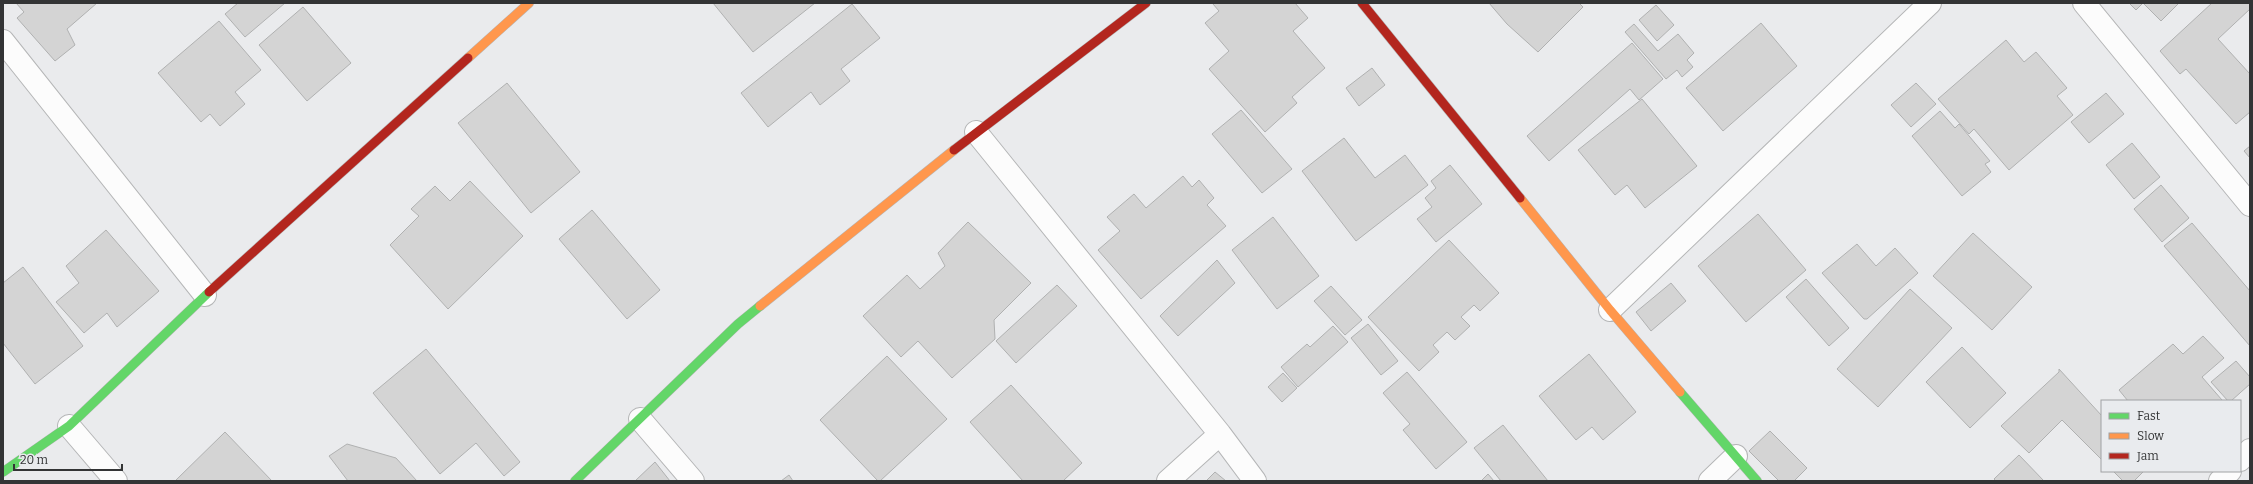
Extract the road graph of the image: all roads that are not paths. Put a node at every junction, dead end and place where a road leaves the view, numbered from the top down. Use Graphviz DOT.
graph roads {
  1 [pos="529,3"];
  2 [pos="1146,3"];
  3 [pos="1362,3"];
  4 [pos="1930,3"];
  5 [pos="2084,3"];
  6 [pos="3,41"];
  7 [pos="976,132"];
  8 [pos="2250,205"];
  9 [pos="205,295"];
  10 [pos="1610,310"];
  11 [pos="640,419"];
  12 [pos="69,426"];
  13 [pos="1220,434"];
  14 [pos="2250,450"];
  15 [pos="1736,456"];
  16 [pos="2241,459"];
  17 [pos="3,472"];
  18 [pos="2229,472"];
  19 [pos="116,481"];
  20 [pos="575,481"];
  21 [pos="693,481"];
  22 [pos="1168,481"];
  23 [pos="1255,481"];
  24 [pos="1710,481"];
  25 [pos="1757,481"];
  26 [pos="2220,481"];
  1 -- 9 [label="street"];
  2 -- 7 [label="street"];
  3 -- 10 [label="street"];
  4 -- 10 [label="street"];
  5 -- 8 [label="street"];
  6 -- 9 [label="street"];
  7 -- 11 [label="street"];
  7 -- 13 [label="street"];
  9 -- 12 [label="street"];
  10 -- 15 [label="street"];
  11 -- 20 [label="street"];
  11 -- 21 [label="street"];
  12 -- 17 [label="street"];
  12 -- 19 [label="street"];
  13 -- 22 [label="street"];
  13 -- 23 [label="street"];
  14 -- 16 [label="street"];
  15 -- 24 [label="street"];
  15 -- 25 [label="street"];
  18 -- 26 [label="street"];
}
